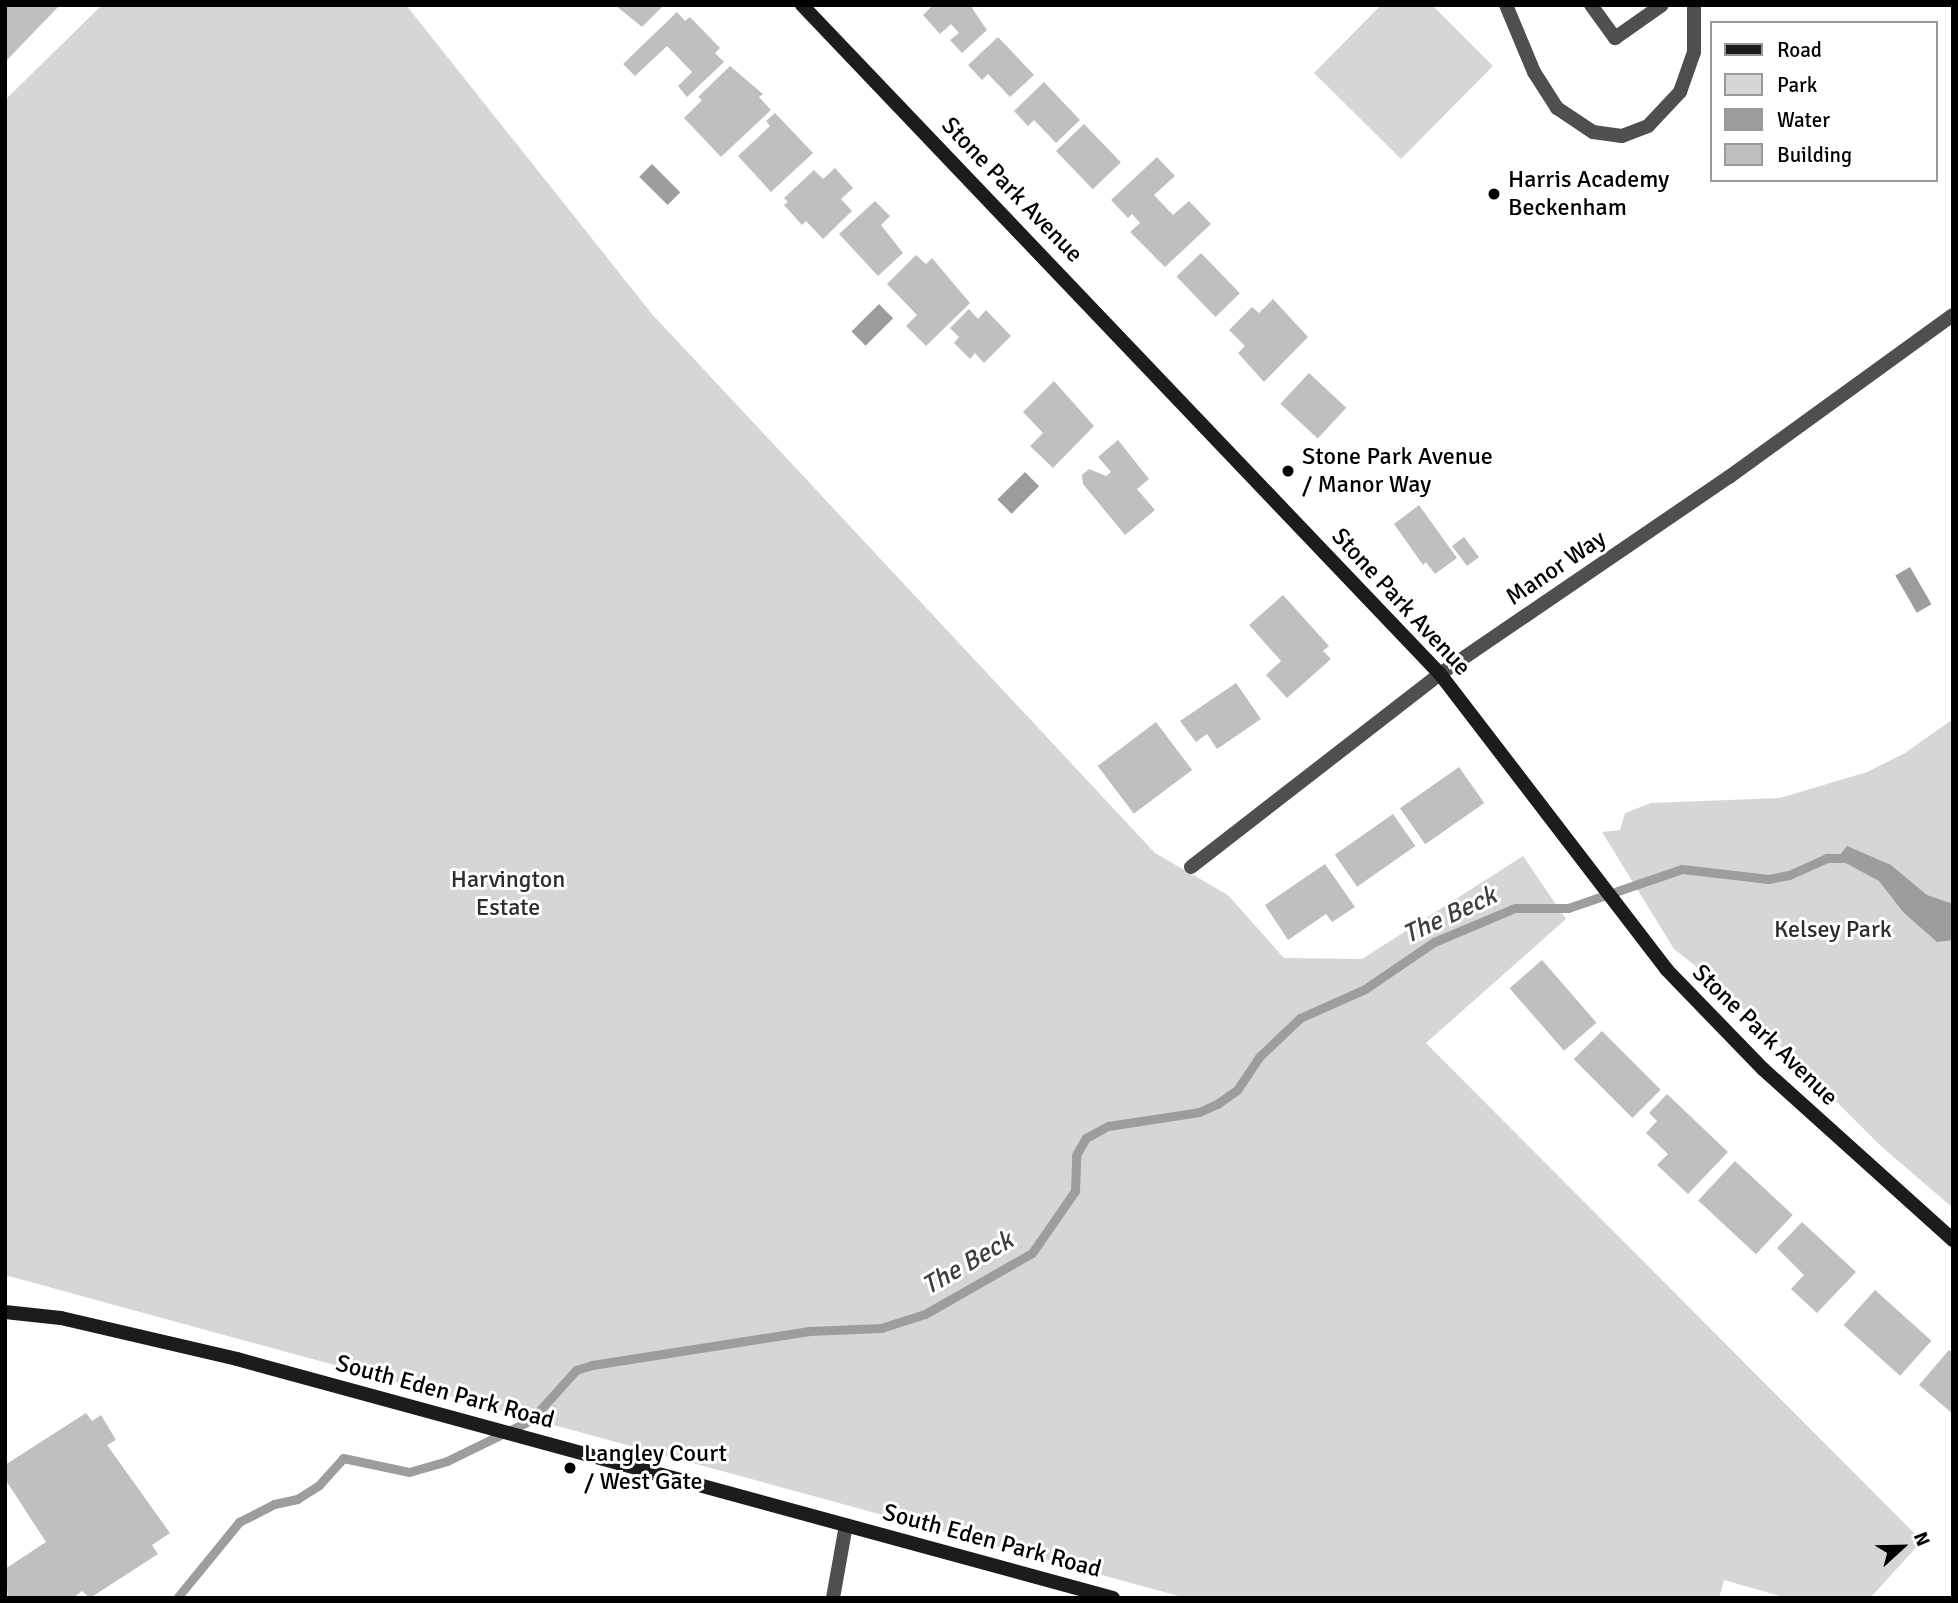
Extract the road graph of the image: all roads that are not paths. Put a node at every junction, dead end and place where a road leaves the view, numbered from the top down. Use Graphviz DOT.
graph roads {
  1 [pos="802,5"];
  2 [pos="1506,5"];
  3 [pos="1591,5"];
  4 [pos="1662,5"];
  5 [pos="1694,5"];
  6 [pos="1953,315"];
  7 [pos="1440,674"];
  8 [pos="1191,867"];
  9 [pos="1953,1240"];
  10 [pos="5,1312"];
  11 [pos="846,1525"];
  12 [pos="833,1598"];
  13 [pos="1113,1598"];
  1 -- 7 [label="street, Stone Park Avenue"];
  2 -- 5 [label="street"];
  3 -- 4 [label="street"];
  6 -- 7 [label="street, Manor Way"];
  7 -- 8 [label="street, Manor Way"];
  7 -- 9 [label="street, Stone Park Avenue"];
  10 -- 11 [label="street, South Eden Park Road"];
  11 -- 12 [label="street"];
  11 -- 13 [label="street, South Eden Park Road"];
}
